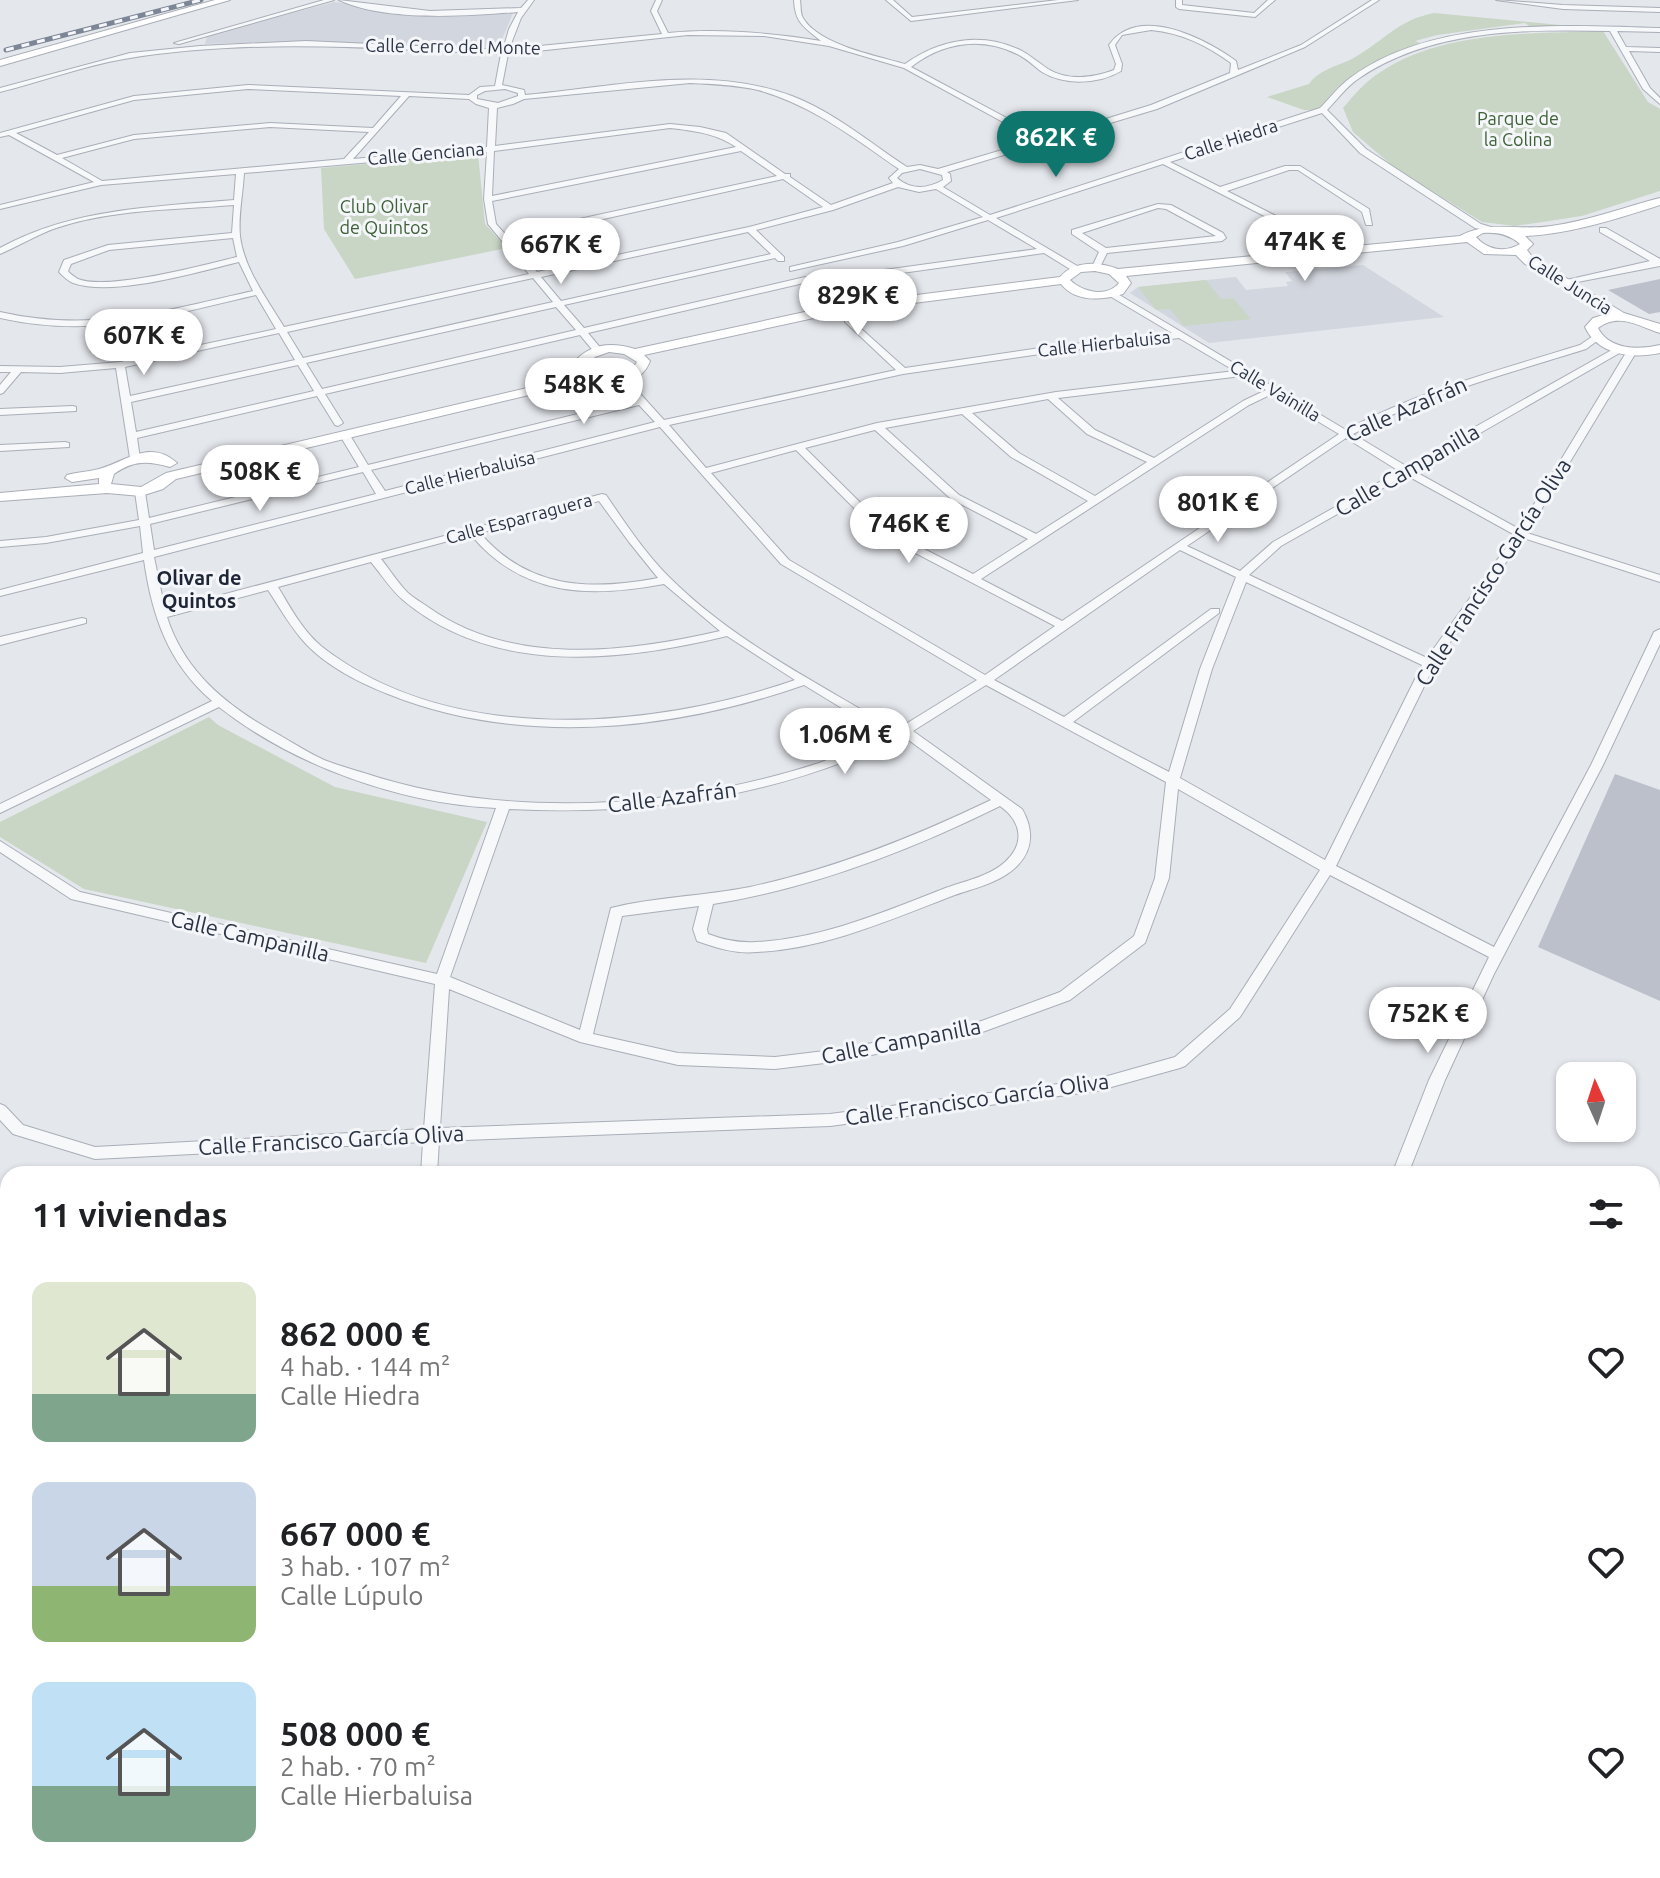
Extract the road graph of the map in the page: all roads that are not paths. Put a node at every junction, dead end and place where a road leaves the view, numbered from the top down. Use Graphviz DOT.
graph roads {
  1 [pos="185,0"];
  2 [pos="225,0"];
  3 [pos="331,0"];
  4 [pos="342,0"];
  5 [pos="531,0"];
  6 [pos="659,0"];
  7 [pos="797,0"];
  8 [pos="889,0"];
  9 [pos="1075,0"];
  10 [pos="1179,0"];
  11 [pos="1272,0"];
  12 [pos="1376,0"];
  13 [pos="1499,0"];
  14 [pos="520,10"];
  15 [pos="1660,10"];
  16 [pos="113,19"];
  17 [pos="1612,28"];
  18 [pos="813,30"];
  19 [pos="1660,30"];
  20 [pos="666,35"];
  21 [pos="199,37"];
  22 [pos="798,38"];
  23 [pos="830,44"];
  24 [pos="200,48"];
  25 [pos="1624,49"];
  26 [pos="1660,51"];
  27 [pos="505,52"];
  28 [pos="124,57"];
  29 [pos="1234,62"];
  30 [pos="0,63"];
  31 [pos="1254,65"];
  32 [pos="906,67"];
  33 [pos="1234,74"];
  34 [pos="498,87"];
  35 [pos="0,90"];
  36 [pos="406,95"];
  37 [pos="472,97"];
  38 [pos="522,97"];
  39 [pos="1660,102"];
  40 [pos="493,106"];
  41 [pos="1323,110"];
  42 [pos="374,130"];
  43 [pos="4,133"];
  44 [pos="1044,141"];
  45 [pos="745,148"];
  46 [pos="490,149"];
  47 [pos="55,158"];
  48 [pos="347,161"];
  49 [pos="1163,161"];
  50 [pos="905,169"];
  51 [pos="240,171"];
  52 [pos="941,171"];
  53 [pos="787,176"];
  54 [pos="101,183"];
  55 [pos="898,184"];
  56 [pos="938,187"];
  57 [pos="1220,190"];
  58 [pos="488,199"];
  59 [pos="1660,201"];
  60 [pos="236,202"];
  61 [pos="0,206"];
  62 [pos="830,208"];
  63 [pos="1660,214"];
  64 [pos="988,218"];
  65 [pos="1369,223"];
  66 [pos="750,229"];
  67 [pos="1603,230"];
  68 [pos="1479,231"];
  69 [pos="1510,232"];
  70 [pos="236,235"];
  71 [pos="505,238"];
  72 [pos="1524,247"];
  73 [pos="1484,249"];
  74 [pos="0,251"];
  75 [pos="1043,251"];
  76 [pos="1104,251"];
  77 [pos="1338,251"];
  78 [pos="1502,253"];
  79 [pos="777,255"];
  80 [pos="242,259"];
  81 [pos="1659,262"];
  82 [pos="1096,267"];
  83 [pos="793,269"];
  84 [pos="1076,269"];
  85 [pos="535,275"];
  86 [pos="1121,278"];
  87 [pos="807,281"];
  88 [pos="1565,283"];
  89 [pos="1068,284"];
  90 [pos="258,292"];
  91 [pos="1111,293"];
  92 [pos="560,305"];
  93 [pos="837,309"];
  94 [pos="0,315"];
  95 [pos="1622,317"];
  96 [pos="1600,319"];
  97 [pos="848,320"];
  98 [pos="1656,325"];
  99 [pos="284,330"];
  100 [pos="582,332"];
  101 [pos="1181,335"];
  102 [pos="1596,338"];
  103 [pos="598,351"];
  104 [pos="1656,353"];
  105 [pos="1626,355"];
  106 [pos="639,358"];
  107 [pos="302,361"];
  108 [pos="120,365"];
  109 [pos="578,366"];
  110 [pos="0,369"];
  111 [pos="17,371"];
  112 [pos="903,371"];
  113 [pos="1246,373"];
  114 [pos="589,377"];
  115 [pos="622,379"];
  116 [pos="1274,390"];
  117 [pos="0,391"];
  118 [pos="320,393"];
  119 [pos="1050,396"];
  120 [pos="127,400"];
  121 [pos="642,401"];
  122 [pos="73,409"];
  123 [pos="964,411"];
  124 [pos="0,412"];
  125 [pos="661,424"];
  126 [pos="877,426"];
  127 [pos="341,429"];
  128 [pos="1345,435"];
  129 [pos="131,436"];
  130 [pos="65,445"];
  131 [pos="798,447"];
  132 [pos="0,448"];
  133 [pos="135,458"];
  134 [pos="1154,462"];
  135 [pos="170,469"];
  136 [pos="366,470"];
  137 [pos="1405,470"];
  138 [pos="705,471"];
  139 [pos="108,480"];
  140 [pos="0,484"];
  141 [pos="140,492"];
  142 [pos="382,495"];
  143 [pos="0,497"];
  144 [pos="1094,500"];
  145 [pos="145,522"];
  146 [pos="473,531"];
  147 [pos="1521,534"];
  148 [pos="1037,539"];
  149 [pos="0,544"];
  150 [pos="1179,546"];
  151 [pos="150,554"];
  152 [pos="374,558"];
  153 [pos="1243,574"];
  154 [pos="975,578"];
  155 [pos="1660,579"];
  156 [pos="667,580"];
  157 [pos="271,585"];
  158 [pos="0,593"];
  159 [pos="1215,611"];
  160 [pos="160,615"];
  161 [pos="82,621"];
  162 [pos="1063,626"];
  163 [pos="730,632"];
  164 [pos="1660,632"];
  165 [pos="0,641"];
  166 [pos="1429,664"];
  167 [pos="807,680"];
  168 [pos="987,681"];
  169 [pos="218,703"];
  170 [pos="1065,722"];
  171 [pos="900,732"];
  172 [pos="1173,780"];
  173 [pos="1000,801"];
  174 [pos="504,805"];
  175 [pos="0,809"];
  176 [pos="0,846"];
  177 [pos="1328,868"];
  178 [pos="707,899"];
  179 [pos="1498,955"];
  180 [pos="442,980"];
  181 [pos="585,1038"];
  182 [pos="0,1110"];
  183 [pos="432,1135"];
  184 [pos="430,1166"];
  185 [pos="1403,1166"];
  1 -- 16 [label="main road"];
  2 -- 30 [label="main road"];
  3 -- 21 [label="street"];
  4 -- 14 [label="street"];
  5 -- 14 [label="street"];
  6 -- 20 [label="street"];
  7 -- 18 [label="street"];
  8 -- 9 [label="street"];
  10 -- 11 [label="street"];
  12 -- 31 [label="street"];
  13 -- 15 [label="street"];
  14 -- 27 [label="street"];
  17 -- 19 [label="street, Calle Hiedra"];
  17 -- 25 [label="street"];
  17 -- 41 [label="street, Calle Hiedra"];
  18 -- 22 [label="street"];
  18 -- 23 [label="street"];
  20 -- 22 [label="street, Calle Cerro del Monte"];
  20 -- 27 [label="street, Calle Cerro del Monte"];
  21 -- 24 [label="street"];
  21 -- 28 [label="street"];
  22 -- 23 [label="street, Calle Cerro del Monte"];
  23 -- 32 [label="street, Calle Cerro del Monte"];
  24 -- 27 [label="street, Calle Cerro del Monte"];
  24 -- 28 [label="street, Calle Cerro del Monte"];
  25 -- 26 [label="street"];
  25 -- 39 [label="street"];
  27 -- 34 [label="street"];
  28 -- 35 [label="street"];
  29 -- 31 [label="street"];
  29 -- 32 [label="street"];
  29 -- 33 [label="street"];
  31 -- 33 [label="street"];
  32 -- 44 [label="street, Calle Cerro del Monte"];
  33 -- 44 [label="street"];
  34 -- 37 [label="street"];
  34 -- 38 [label="street"];
  36 -- 37 [label="street"];
  36 -- 42 [label="street"];
  36 -- 43 [label="street"];
  37 -- 40 [label="street"];
  38 -- 40 [label="street"];
  38 -- 50 [label="street"];
  40 -- 46 [label="street"];
  41 -- 49 [label="street, Calle Hiedra"];
  41 -- 68 [label="street"];
  42 -- 47 [label="street"];
  42 -- 48 [label="street"];
  43 -- 47 [label="street"];
  44 -- 52 [label="street"];
  45 -- 46 [label="street, Calle Genciana"];
  45 -- 53 [label="street, Calle Genciana"];
  45 -- 58 [label="street"];
  46 -- 48 [label="street, Calle Genciana"];
  46 -- 58 [label="street"];
  47 -- 54 [label="street"];
  48 -- 51 [label="street, Calle Genciana"];
  49 -- 57 [label="street"];
  49 -- 64 [label="street, Calle Hiedra"];
  50 -- 52 [label="street"];
  50 -- 55 [label="street"];
  51 -- 54 [label="street, Calle Genciana"];
  51 -- 60 [label="street"];
  52 -- 56 [label="street"];
  53 -- 62 [label="street, Calle Genciana"];
  53 -- 71 [label="street"];
  54 -- 61 [label="street, Calle Genciana"];
  55 -- 56 [label="street"];
  55 -- 62 [label="street"];
  56 -- 64 [label="street"];
  57 -- 65 [label="street"];
  57 -- 77 [label="street"];
  58 -- 71 [label="street"];
  59 -- 69 [label="main road"];
  60 -- 70 [label="street"];
  60 -- 74 [label="street"];
  62 -- 66 [label="street"];
  63 -- 67 [label="main road"];
  64 -- 75 [label="street"];
  64 -- 83 [label="street, Calle Hiedra"];
  66 -- 79 [label="street"];
  66 -- 85 [label="street"];
  67 -- 72 [label="main road"];
  67 -- 81 [label="street"];
  68 -- 69 [label="main road"];
  68 -- 73 [label="main road"];
  68 -- 77 [label="main road"];
  69 -- 72 [label="main road, Calle Juncia"];
  70 -- 80 [label="street"];
  70 -- 80 [label="street"];
  71 -- 85 [label="street"];
  72 -- 78 [label="main road"];
  72 -- 88 [label="main road, Calle Juncia"];
  73 -- 78 [label="main road"];
  73 -- 86 [label="main road"];
  75 -- 84 [label="street"];
  75 -- 87 [label="street"];
  76 -- 76 [label="street"];
  76 -- 82 [label="street"];
  77 -- 86 [label="main road"];
  78 -- 96 [label="main road, Calle Juncia"];
  79 -- 83 [label="street"];
  79 -- 92 [label="street"];
  80 -- 90 [label="street"];
  81 -- 88 [label="street"];
  82 -- 84 [label="main road"];
  82 -- 86 [label="main road"];
  83 -- 87 [label="street"];
  84 -- 89 [label="main road"];
  85 -- 92 [label="street"];
  85 -- 99 [label="street"];
  86 -- 91 [label="main road"];
  87 -- 93 [label="street"];
  87 -- 100 [label="street"];
  88 -- 95 [label="main road, Calle Juncia"];
  89 -- 91 [label="main road"];
  89 -- 93 [label="main road"];
  89 -- 97 [label="main road"];
  90 -- 94 [label="street"];
  90 -- 99 [label="street"];
  91 -- 101 [label="street, Calle Vainilla"];
  92 -- 100 [label="street"];
  92 -- 107 [label="street"];
  93 -- 106 [label="main road"];
  95 -- 96 [label="main road"];
  95 -- 98 [label="main road"];
  96 -- 102 [label="main road"];
  97 -- 106 [label="main road"];
  97 -- 112 [label="street"];
  99 -- 107 [label="street"];
  99 -- 108 [label="street"];
  100 -- 103 [label="street"];
  100 -- 118 [label="street"];
  101 -- 112 [label="street, Calle Hierbaluisa"];
  101 -- 113 [label="street, Calle Vainilla"];
  102 -- 105 [label="main road"];
  102 -- 128 [label="street, Calle Azafrán"];
  103 -- 106 [label="main road"];
  103 -- 109 [label="main road"];
  104 -- 105 [label="main road"];
  105 -- 137 [label="street, Calle Campanilla"];
  105 -- 147 [label="street, Calle Francisco García Oliva"];
  106 -- 115 [label="main road"];
  107 -- 118 [label="street"];
  107 -- 120 [label="street"];
  108 -- 111 [label="street"];
  108 -- 120 [label="street"];
  109 -- 114 [label="main road"];
  109 -- 127 [label="main road"];
  110 -- 111 [label="street"];
  111 -- 117 [label="street"];
  112 -- 125 [label="street, Calle Hierbaluisa"];
  113 -- 116 [label="street, Calle Vainilla"];
  113 -- 119 [label="street"];
  114 -- 115 [label="main road"];
  114 -- 127 [label="main road"];
  115 -- 121 [label="street"];
  116 -- 128 [label="street, Calle Vainilla"];
  116 -- 134 [label="street"];
  118 -- 127 [label="street"];
  118 -- 129 [label="street"];
  119 -- 123 [label="street"];
  119 -- 134 [label="street"];
  120 -- 129 [label="street"];
  121 -- 125 [label="street"];
  121 -- 136 [label="street"];
  122 -- 124 [label="street"];
  123 -- 126 [label="street"];
  123 -- 144 [label="street"];
  125 -- 138 [label="street"];
  125 -- 142 [label="street, Calle Hierbaluisa"];
  126 -- 131 [label="street"];
  126 -- 148 [label="street"];
  127 -- 135 [label="main road"];
  127 -- 136 [label="street"];
  128 -- 137 [label="street, Calle Vainilla"];
  128 -- 150 [label="street, Calle Azafrán"];
  129 -- 133 [label="street"];
  130 -- 132 [label="street"];
  131 -- 138 [label="street"];
  131 -- 154 [label="street"];
  133 -- 135 [label="main road"];
  133 -- 139 [label="main road"];
  134 -- 144 [label="street"];
  135 -- 141 [label="main road"];
  136 -- 142 [label="street"];
  136 -- 145 [label="street"];
  137 -- 147 [label="street, Calle Vainilla"];
  137 -- 153 [label="street, Calle Campanilla"];
  138 -- 168 [label="street"];
  139 -- 140 [label="main road"];
  139 -- 141 [label="main road"];
  139 -- 143 [label="main road"];
  141 -- 145 [label="street, Calle Azafrán"];
  142 -- 151 [label="street, Calle Hierbaluisa"];
  144 -- 148 [label="street"];
  145 -- 149 [label="street"];
  145 -- 151 [label="street, Calle Azafrán"];
  146 -- 152 [label="street, Calle Esparraguera"];
  146 -- 156 [label="street"];
  146 -- 156 [label="street, Calle Esparraguera"];
  147 -- 155 [label="street, Calle Vainilla"];
  147 -- 166 [label="street, Calle Francisco García Oliva"];
  148 -- 154 [label="street"];
  150 -- 153 [label="street"];
  150 -- 162 [label="street, Calle Azafrán"];
  151 -- 158 [label="street, Calle Hierbaluisa"];
  151 -- 160 [label="street, Calle Azafrán"];
  152 -- 157 [label="street, Calle Esparraguera"];
  152 -- 163 [label="street"];
  153 -- 166 [label="street"];
  153 -- 172 [label="street, Calle Campanilla"];
  154 -- 162 [label="street"];
  156 -- 163 [label="street, Calle Esparraguera"];
  157 -- 160 [label="street, Calle Esparraguera"];
  157 -- 167 [label="street"];
  159 -- 170 [label="street"];
  160 -- 169 [label="street, Calle Azafrán"];
  161 -- 165 [label="street"];
  162 -- 168 [label="street, Calle Azafrán"];
  163 -- 167 [label="street, Calle Esparraguera"];
  164 -- 179 [label="street"];
  166 -- 177 [label="street, Calle Francisco García Oliva"];
  167 -- 171 [label="street, Calle Esparraguera"];
  168 -- 170 [label="street"];
  168 -- 171 [label="street, Calle Azafrán"];
  169 -- 174 [label="street, Calle Azafrán"];
  169 -- 175 [label="street"];
  170 -- 172 [label="street"];
  171 -- 173 [label="street, Calle Esparraguera"];
  171 -- 174 [label="street, Calle Azafrán"];
  172 -- 177 [label="street"];
  172 -- 181 [label="street, Calle Campanilla"];
  173 -- 178 [label="street"];
  173 -- 178 [label="street, Calle Esparraguera"];
  174 -- 180 [label="street"];
  176 -- 180 [label="street, Calle Campanilla"];
  177 -- 179 [label="street"];
  177 -- 183 [label="street, Calle Francisco García Oliva"];
  178 -- 181 [label="street"];
  179 -- 185 [label="street"];
  180 -- 181 [label="street, Calle Campanilla"];
  180 -- 183 [label="street"];
  182 -- 183 [label="street, Calle Francisco García Oliva"];
  183 -- 184 [label="street"];
}
